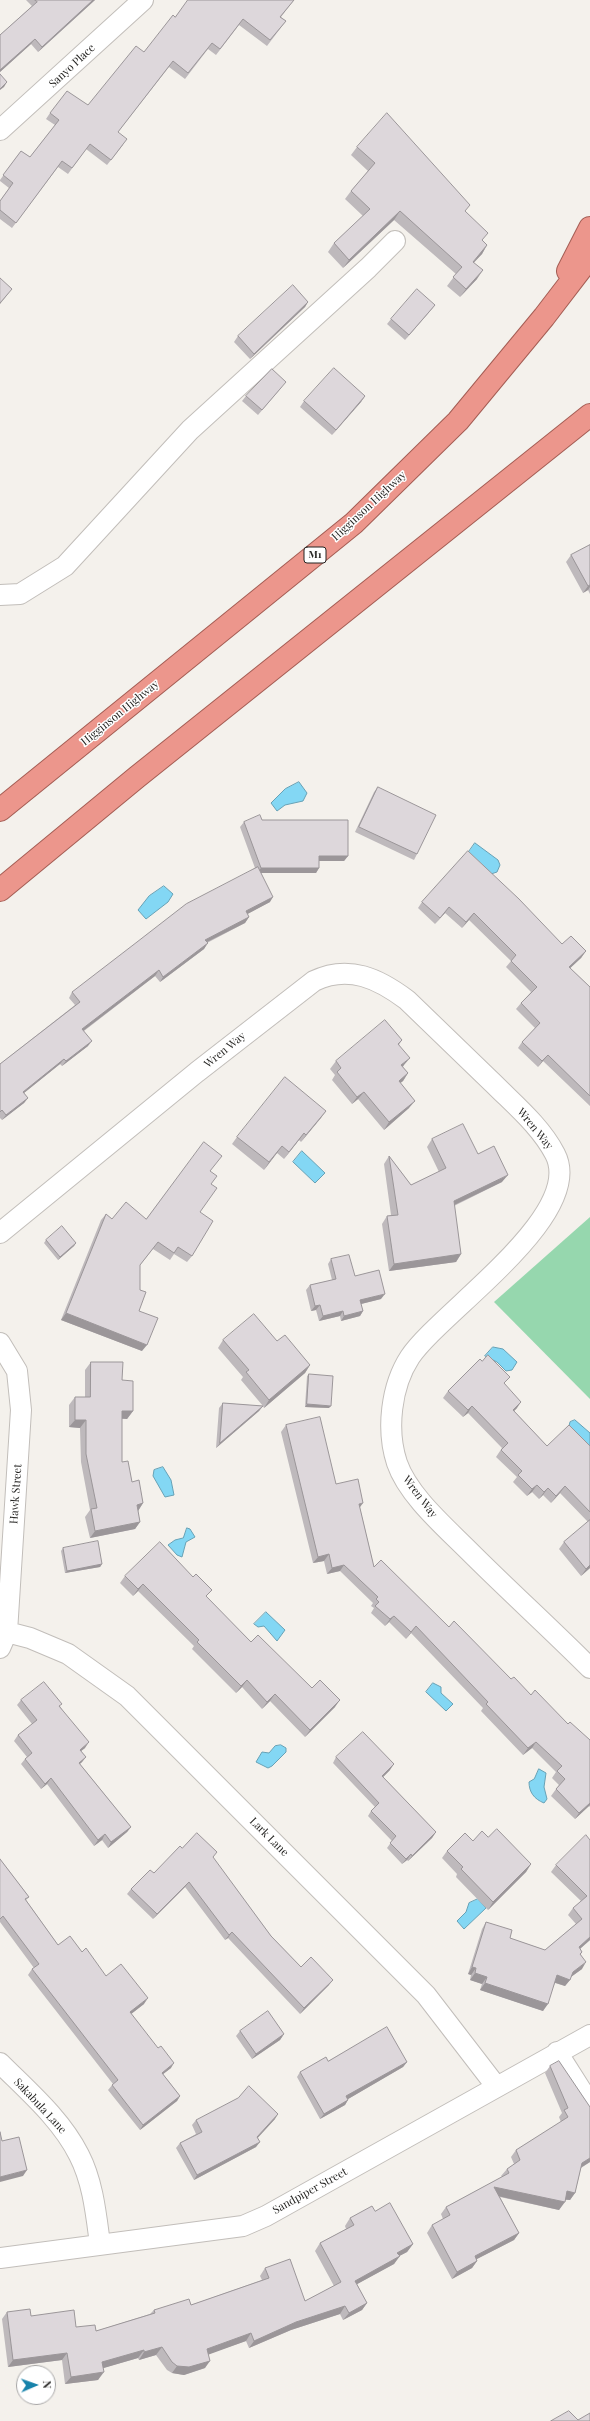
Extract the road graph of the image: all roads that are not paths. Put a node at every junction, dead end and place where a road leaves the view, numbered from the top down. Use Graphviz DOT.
graph roads {
  1 [pos="143,0"];
  2 [pos="0,130"];
  3 [pos="590,228"];
  4 [pos="395,241"];
  5 [pos="590,257"];
  6 [pos="544,317"];
  7 [pos="590,415"];
  8 [pos="0,595"];
  9 [pos="0,810"];
  10 [pos="0,890"];
  11 [pos="0,1233"];
  12 [pos="0,1343"];
  13 [pos="3,1640"];
  14 [pos="590,1668"];
  15 [pos="590,2035"];
  16 [pos="557,2052"];
  17 [pos="0,2063"];
  18 [pos="496,2086"];
  19 [pos="590,2104"];
  20 [pos="100,2244"];
  21 [pos="0,2258"];
  1 -- 2 [label="street, Sanyo Place"];
  3 -- 6 [label="highway"];
  4 -- 8 [label="street"];
  5 -- 6 [label="highway, Higginson Highway / M1"];
  6 -- 9 [label="highway, Higginson Highway / M1"];
  7 -- 10 [label="highway"];
  11 -- 14 [label="street, Wren Way"];
  12 -- 13 [label="street, Hawk Street"];
  13 -- 18 [label="street, Lark Lane"];
  15 -- 16 [label="street, Sandpiper Street"];
  16 -- 18 [label="street, Sandpiper Street"];
  16 -- 19 [label="street"];
  17 -- 20 [label="street, Sakabula Lane"];
  18 -- 20 [label="street, Sandpiper Street"];
  20 -- 21 [label="street, Sandpiper Street"];
}
